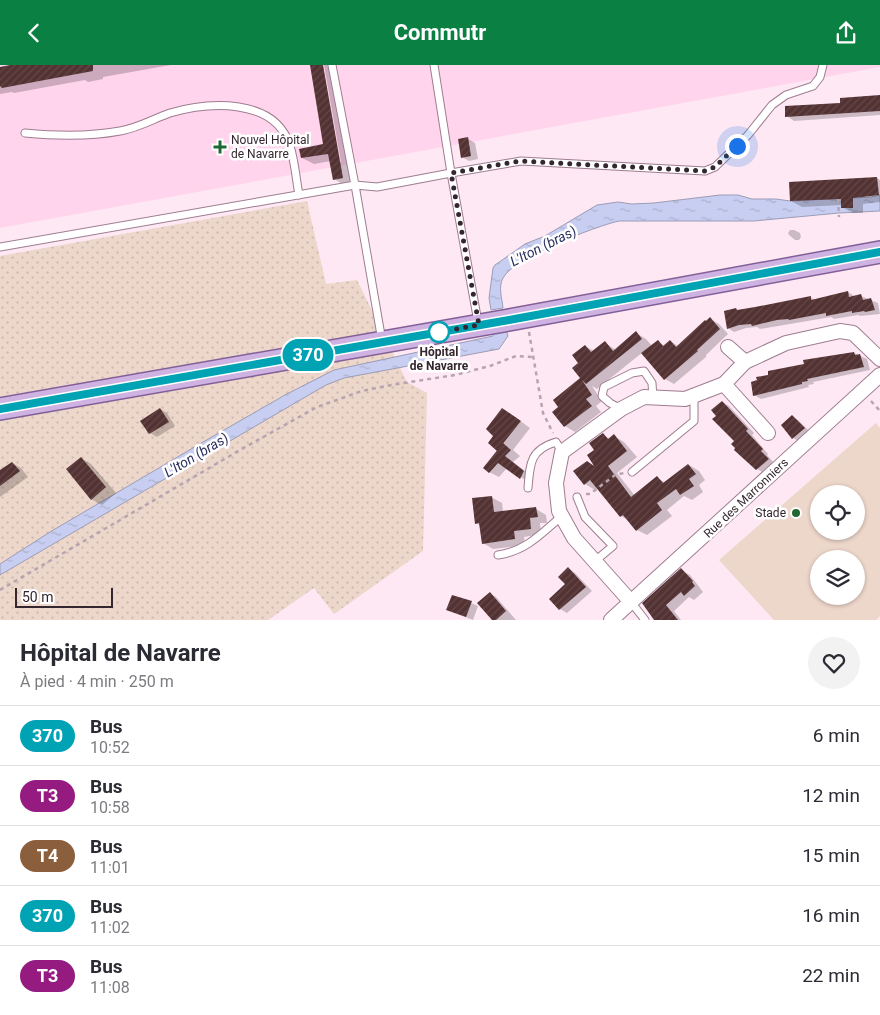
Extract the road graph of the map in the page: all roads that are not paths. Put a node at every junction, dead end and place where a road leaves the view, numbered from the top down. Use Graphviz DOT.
graph roads {
  1 [pos="332,65"];
  2 [pos="434,65"];
  3 [pos="824,65"];
  4 [pos="25,133"];
  5 [pos="451,173"];
  6 [pos="355,185"];
  7 [pos="299,195"];
  8 [pos="0,247"];
  9 [pos="880,252"];
  10 [pos="484,324"];
  11 [pos="382,341"];
  12 [pos="728,347"];
  13 [pos="880,359"];
  14 [pos="745,362"];
  15 [pos="880,375"];
  16 [pos="724,384"];
  17 [pos="694,395"];
  18 [pos="653,398"];
  19 [pos="0,409"];
  20 [pos="621,409"];
  21 [pos="768,433"];
  22 [pos="559,447"];
  23 [pos="632,471"];
  24 [pos="528,488"];
  25 [pos="577,497"];
  26 [pos="562,517"];
  27 [pos="498,555"];
  28 [pos="596,561"];
  29 [pos="631,602"];
  30 [pos="611,620"];
  31 [pos="645,620"];
  1 -- 6 [label="lane"];
  2 -- 5 [label="lane"];
  3 -- 5 [label="lane"];
  4 -- 7 [label="lane"];
  5 -- 6 [label="lane"];
  5 -- 10 [label="lane"];
  6 -- 7 [label="lane"];
  6 -- 11 [label="lane"];
  7 -- 8 [label="lane"];
  9 -- 10 [label="main road"];
  10 -- 11 [label="main road"];
  11 -- 19 [label="main road"];
  12 -- 14 [label="street"];
  13 -- 14 [label="street"];
  14 -- 16 [label="street"];
  15 -- 29 [label="street, Rue des Marronniers"];
  16 -- 17 [label="street"];
  16 -- 21 [label="street"];
  17 -- 18 [label="street"];
  17 -- 23 [label="lane"];
  18 -- 20 [label="street"];
  18 -- 20 [label="lane"];
  20 -- 22 [label="street"];
  22 -- 24 [label="lane"];
  22 -- 26 [label="street"];
  25 -- 28 [label="lane"];
  26 -- 27 [label="lane"];
  26 -- 28 [label="street"];
  28 -- 29 [label="street"];
  29 -- 30 [label="street, Rue des Marronniers"];
  29 -- 31 [label="lane"];
}
